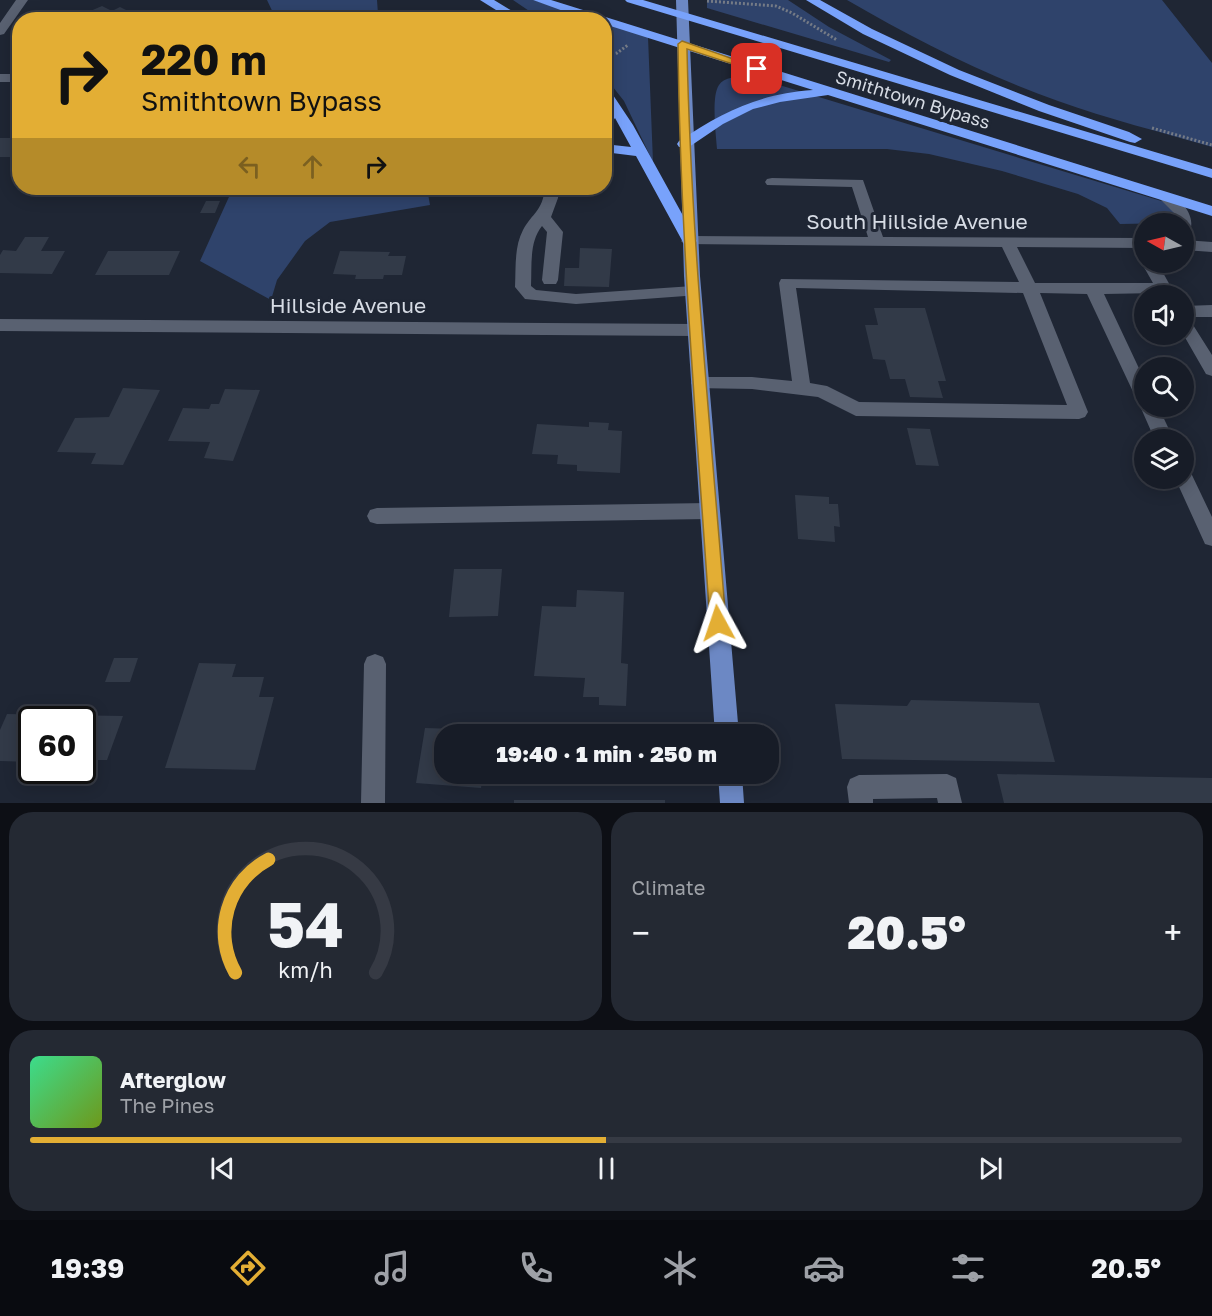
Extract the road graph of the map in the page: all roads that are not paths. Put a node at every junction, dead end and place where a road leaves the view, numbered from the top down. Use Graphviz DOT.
graph roads {
  1 [pos="486,0"];
  2 [pos="539,0"];
  3 [pos="631,0"];
  4 [pos="682,0"];
  5 [pos="812,0"];
  6 [pos="507,12"];
  7 [pos="577,12"];
  8 [pos="12,14"];
  9 [pos="682,15"];
  10 [pos="612,23"];
  11 [pos="0,31"];
  12 [pos="682,44"];
  13 [pos="833,93"];
  14 [pos="612,103"];
  15 [pos="616,108"];
  16 [pos="612,113"];
  17 [pos="684,144"];
  18 [pos="612,149"];
  19 [pos="640,152"];
  20 [pos="1212,169"];
  21 [pos="1212,174"];
  22 [pos="772,182"];
  23 [pos="551,195"];
  24 [pos="1164,196"];
  25 [pos="1212,211"];
  26 [pos="1182,213"];
  27 [pos="543,218"];
  28 [pos="689,241"];
  29 [pos="877,242"];
  30 [pos="1007,242"];
  31 [pos="1194,246"];
  32 [pos="1134,247"];
  33 [pos="1212,247"];
  34 [pos="550,280"];
  35 [pos="1029,286"];
  36 [pos="1093,289"];
  37 [pos="693,291"];
  38 [pos="1134,291"];
  39 [pos="1194,311"];
  40 [pos="1212,311"];
  41 [pos="0,325"];
  42 [pos="696,330"];
  43 [pos="1194,338"];
  44 [pos="1212,370"];
  45 [pos="1134,375"];
  46 [pos="700,383"];
  47 [pos="802,388"];
  48 [pos="1189,489"];
  49 [pos="709,511"];
  50 [pos="377,516"];
  51 [pos="1212,538"];
  52 [pos="375,664"];
  53 [pos="726,724"];
  54 [pos="731,784"];
  55 [pos="373,803"];
  56 [pos="732,803"];
  57 [pos="861,803"];
  58 [pos="950,803"];
  1 -- 6 [label="highway"];
  2 -- 7 [label="highway, Smithtown Bypass"];
  3 -- 9 [label="highway, Smithtown Bypass"];
  4 -- 9 [label="main road"];
  5 -- 20 [label="highway"];
  8 -- 11 [label="street"];
  9 -- 12 [label="main road"];
  9 -- 21 [label="highway, Smithtown Bypass"];
  10 -- 12 [label="highway, Smithtown Bypass"];
  12 -- 13 [label="highway, Smithtown Bypass"];
  12 -- 17 [label="main road"];
  13 -- 17 [label="highway"];
  13 -- 24 [label="highway, Smithtown Bypass"];
  14 -- 15 [label="highway"];
  15 -- 16 [label="highway"];
  15 -- 19 [label="highway"];
  17 -- 28 [label="main road"];
  18 -- 19 [label="highway"];
  19 -- 28 [label="highway"];
  22 -- 29 [label="street"];
  23 -- 27 [label="street"];
  24 -- 25 [label="highway, Smithtown Bypass"];
  24 -- 26 [label="street"];
  27 -- 34 [label="street"];
  27 -- 37 [label="street"];
  28 -- 29 [label="street, South Hillside Avenue"];
  28 -- 37 [label="main road"];
  29 -- 30 [label="street, South Hillside Avenue"];
  30 -- 32 [label="street, South Hillside Avenue"];
  30 -- 35 [label="street"];
  31 -- 33 [label="street"];
  35 -- 36 [label="street"];
  35 -- 47 [label="street"];
  35 -- 47 [label="street"];
  36 -- 38 [label="street"];
  36 -- 45 [label="street"];
  37 -- 42 [label="main road"];
  39 -- 40 [label="street"];
  41 -- 42 [label="street, Hillside Avenue"];
  42 -- 46 [label="main road"];
  43 -- 44 [label="street"];
  46 -- 47 [label="street"];
  46 -- 49 [label="main road"];
  48 -- 51 [label="street"];
  49 -- 50 [label="street"];
  49 -- 53 [label="main road"];
  52 -- 55 [label="street"];
  54 -- 56 [label="main road"];
  57 -- 58 [label="street"];
}
